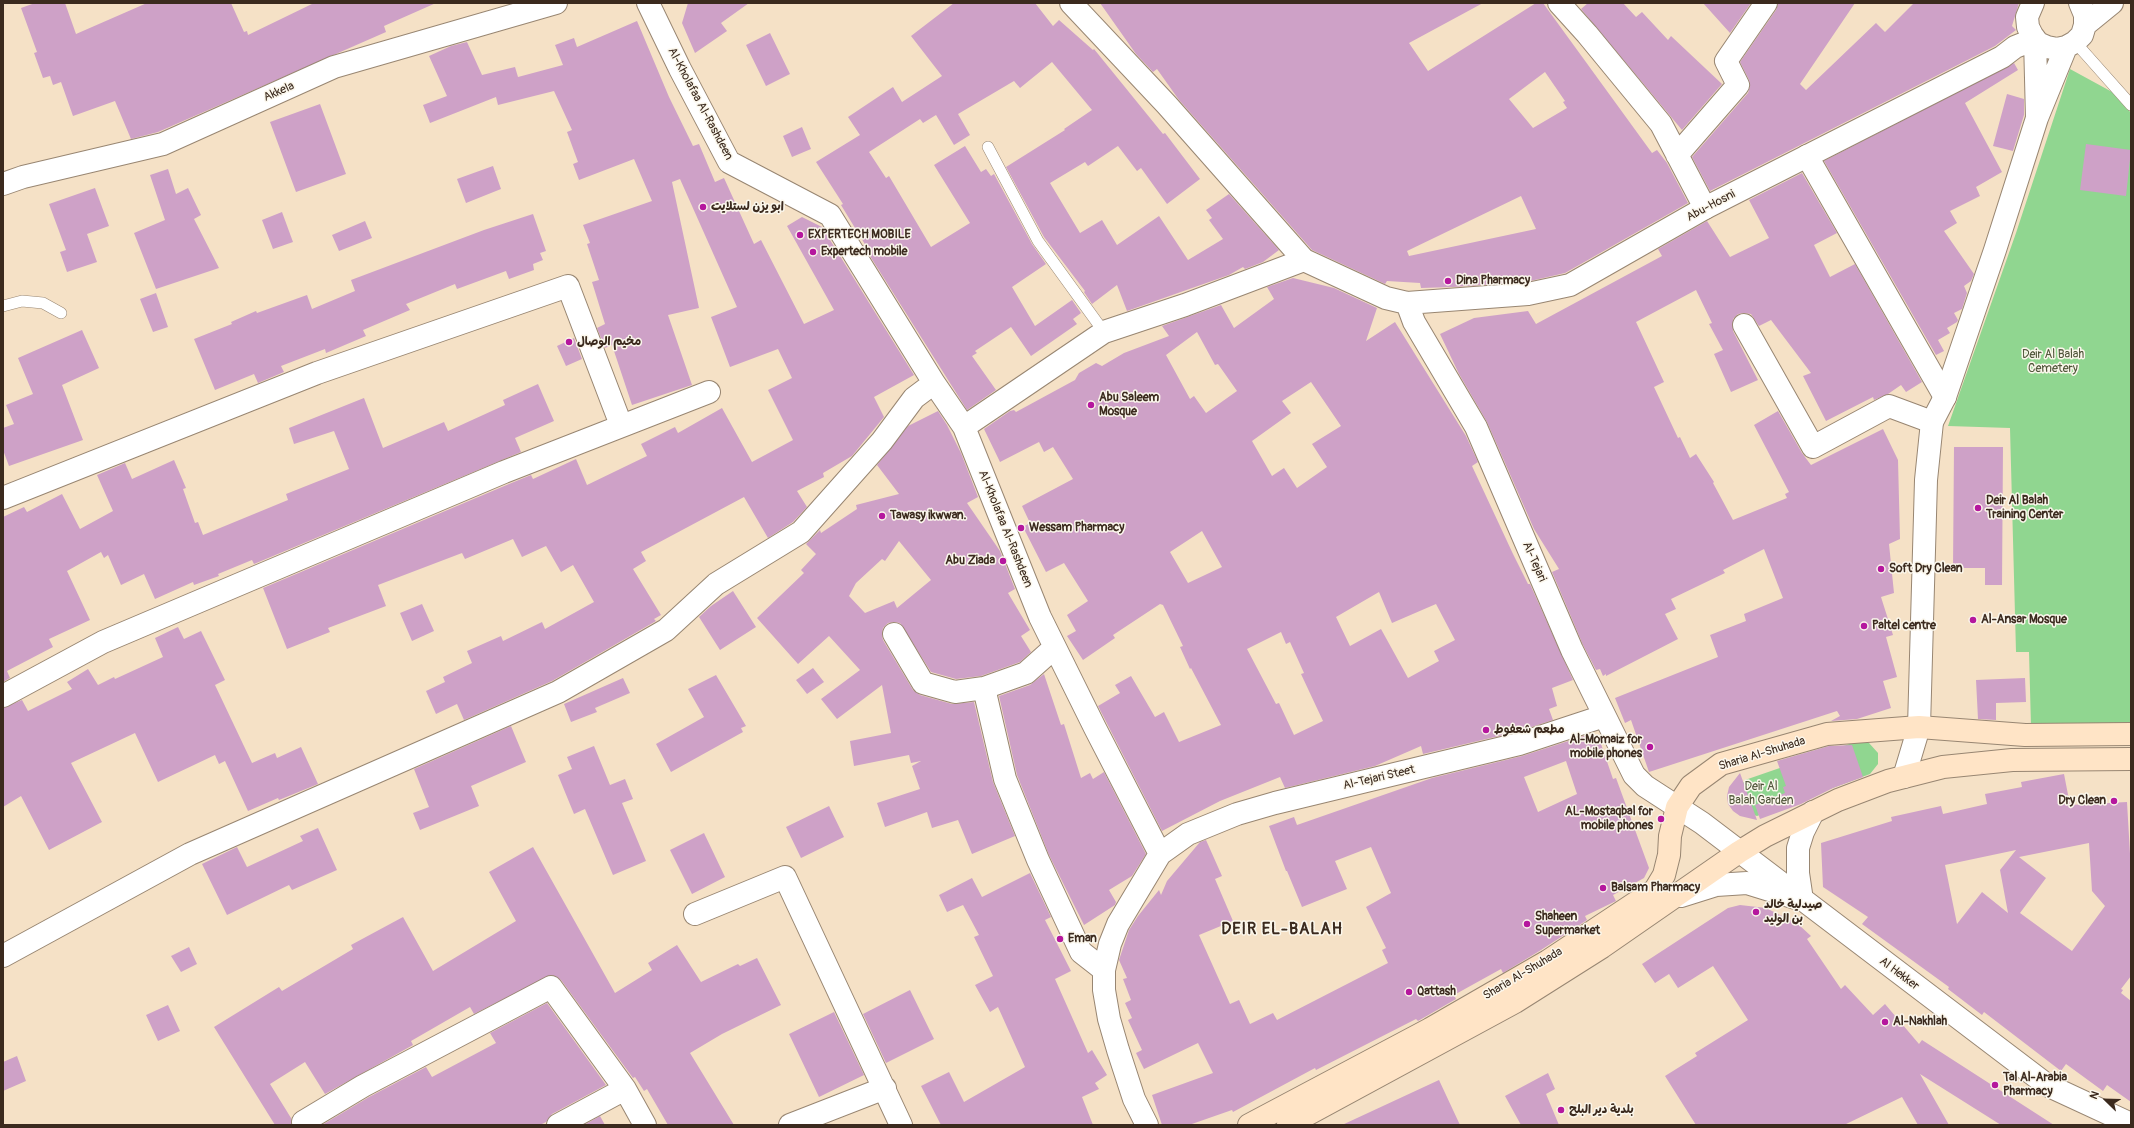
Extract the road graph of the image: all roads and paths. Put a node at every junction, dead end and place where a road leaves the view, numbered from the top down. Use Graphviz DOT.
graph roads {
  1 [pos="556,3"];
  2 [pos="648,3"];
  3 [pos="1071,3"];
  4 [pos="1559,3"];
  5 [pos="1766,3"];
  6 [pos="2080,3"];
  7 [pos="2112,3"];
  8 [pos="2030,10"];
  9 [pos="2075,38"];
  10 [pos="2035,39"];
  11 [pos="2002,56"];
  12 [pos="2131,105"];
  13 [pos="2037,118"];
  14 [pos="988,147"];
  15 [pos="1677,155"];
  16 [pos="1808,156"];
  17 [pos="3,184"];
  18 [pos="1705,208"];
  19 [pos="1304,260"];
  20 [pos="1407,303"];
  21 [pos="3,306"];
  22 [pos="61,313"];
  23 [pos="1744,325"];
  24 [pos="1104,332"];
  25 [pos="934,383"];
  26 [pos="709,392"];
  27 [pos="1945,397"];
  28 [pos="1932,422"];
  29 [pos="621,426"];
  30 [pos="964,427"];
  31 [pos="3,498"];
  32 [pos="894,634"];
  33 [pos="1054,648"];
  34 [pos="984,688"];
  35 [pos="3,696"];
  36 [pos="1604,716"];
  37 [pos="1919,728"];
  38 [pos="2131,734"];
  39 [pos="2131,759"];
  40 [pos="1904,776"];
  41 [pos="1677,807"];
  42 [pos="1813,812"];
  43 [pos="1739,852"];
  44 [pos="1160,854"];
  45 [pos="1675,898"];
  46 [pos="1802,900"];
  47 [pos="695,914"];
  48 [pos="3,956"];
  49 [pos="1104,970"];
  50 [pos="885,1088"];
  51 [pos="625,1089"];
  52 [pos="901,1124"];
  53 [pos="2131,1124"];
  54 [pos="304,1125"];
  55 [pos="558,1125"];
  56 [pos="645,1125"];
  57 [pos="790,1125"];
  58 [pos="1147,1125"];
  59 [pos="1249,1125"];
  60 [pos="1288,1125"];
  1 -- 17 [label="street, Akkela"];
  2 -- 25 [label="street, Al-Kholafaa Al-Rashdeen"];
  3 -- 19 [label="street"];
  4 -- 15 [label="street"];
  5 -- 15 [label="street"];
  6 -- 9 [label="street"];
  7 -- 9 [label="street"];
  8 -- 10 [label="street"];
  8 -- 11 [label="street"];
  9 -- 10 [label="street"];
  9 -- 12 [label="lane"];
  9 -- 13 [label="street"];
  10 -- 11 [label="street, Abu-Hosni"];
  10 -- 13 [label="street"];
  11 -- 16 [label="street, Abu-Hosni"];
  13 -- 27 [label="street"];
  14 -- 24 [label="lane"];
  15 -- 18 [label="street"];
  16 -- 18 [label="street, Abu-Hosni"];
  16 -- 27 [label="street"];
  18 -- 20 [label="street, Abu-Hosni"];
  19 -- 20 [label="street, Abu-Hosni"];
  19 -- 24 [label="street"];
  20 -- 36 [label="street, Al-Tejari"];
  21 -- 22 [label="lane"];
  23 -- 28 [label="street"];
  24 -- 30 [label="street"];
  25 -- 30 [label="street, Al-Kholafaa Al-Rashdeen"];
  25 -- 48 [label="street"];
  26 -- 29 [label="street"];
  27 -- 28 [label="street"];
  28 -- 37 [label="street"];
  29 -- 31 [label="street"];
  29 -- 35 [label="street"];
  30 -- 33 [label="street, Al-Kholafaa Al-Rashdeen"];
  32 -- 34 [label="street"];
  33 -- 34 [label="street"];
  33 -- 44 [label="street, Al-Kholafaa Al-Rashdeen"];
  34 -- 49 [label="street"];
  36 -- 41 [label="street, Al-Tejari"];
  36 -- 44 [label="street, Al-Tejari Steet"];
  37 -- 38 [label="main road, Sharia Al-Shuhada"];
  37 -- 40 [label="street"];
  37 -- 41 [label="main road, Sharia Al-Shuhada"];
  39 -- 40 [label="main road, Sharia Al-Shuhada"];
  40 -- 42 [label="main road, Sharia Al-Shuhada"];
  41 -- 43 [label="street, Al Hekker"];
  41 -- 59 [label="main road, Sharia Al-Shuhada"];
  42 -- 43 [label="main road, Sharia Al-Shuhada"];
  42 -- 46 [label="street"];
  43 -- 45 [label="main road, Sharia Al-Shuhada"];
  43 -- 46 [label="street, Al Hekker"];
  44 -- 49 [label="street"];
  45 -- 46 [label="street"];
  45 -- 60 [label="main road, Sharia Al-Shuhada"];
  46 -- 53 [label="street, Al Hekker"];
  47 -- 50 [label="street"];
  49 -- 58 [label="street"];
  50 -- 52 [label="street"];
  50 -- 57 [label="street"];
  51 -- 54 [label="street"];
  51 -- 55 [label="street"];
  51 -- 56 [label="street"];
}
